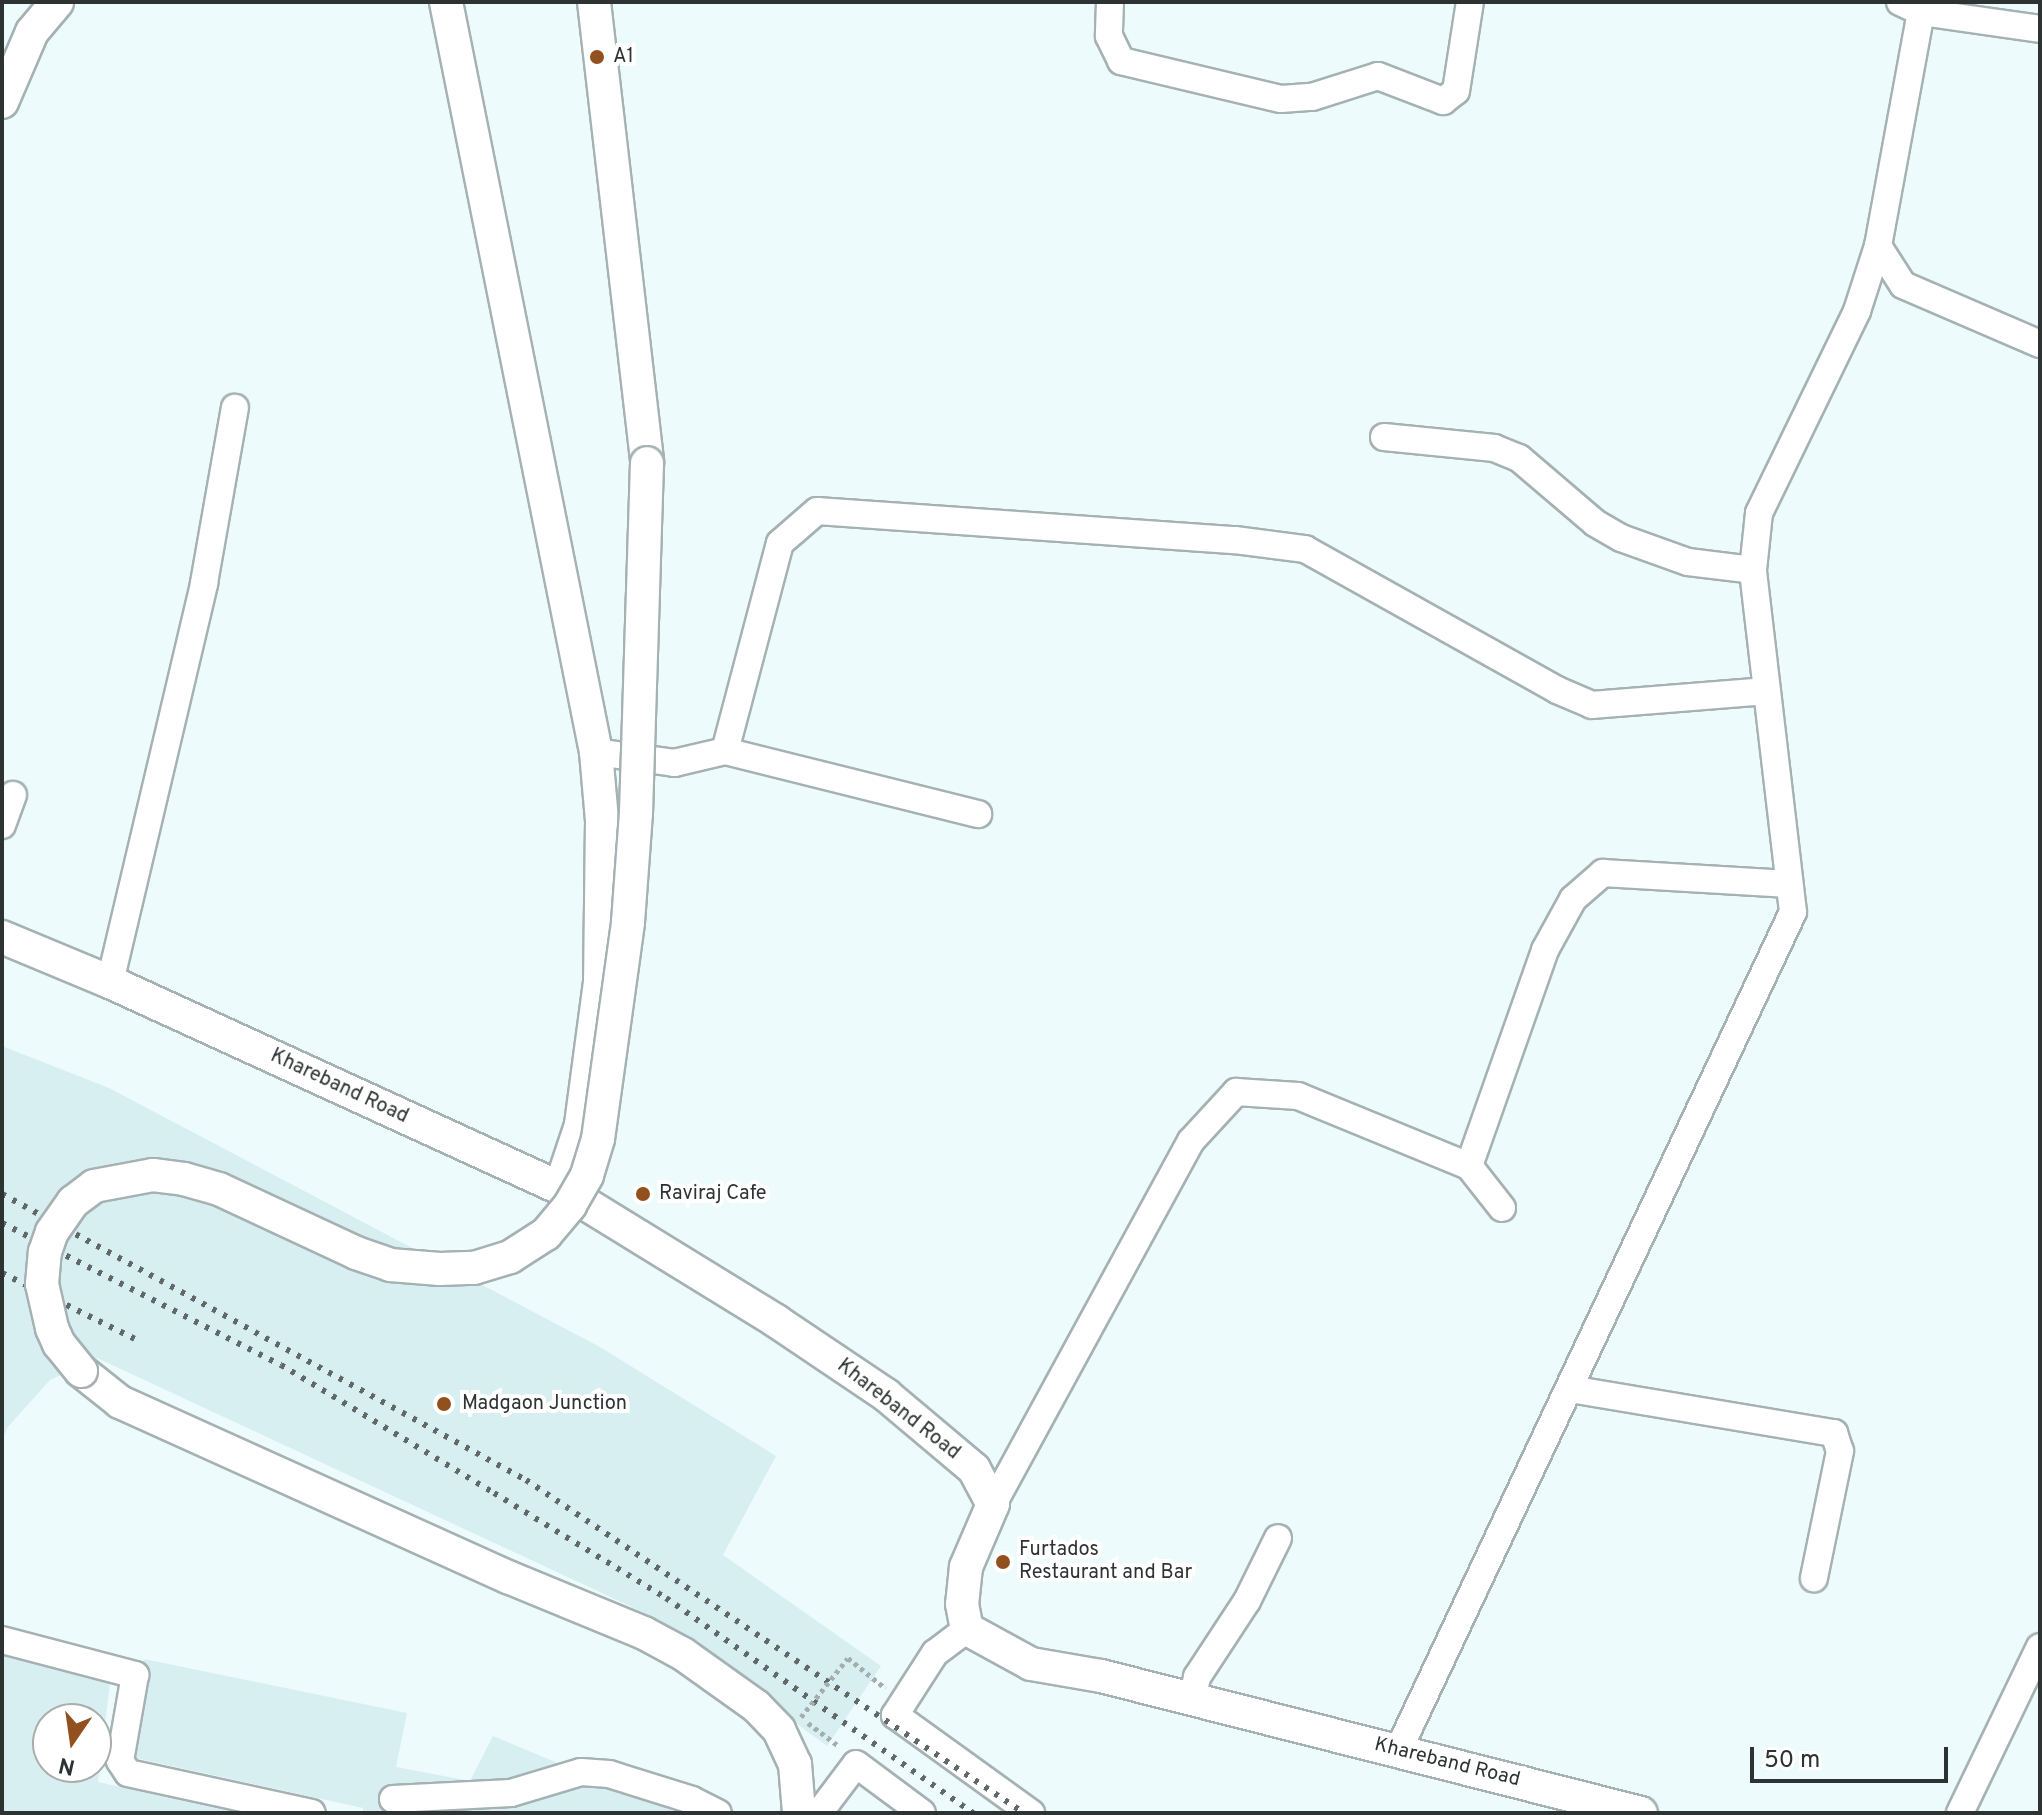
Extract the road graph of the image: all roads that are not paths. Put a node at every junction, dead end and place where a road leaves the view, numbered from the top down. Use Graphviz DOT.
graph roads {
  1 [pos="57,2"];
  2 [pos="446,2"];
  3 [pos="594,2"];
  4 [pos="1110,2"];
  5 [pos="1470,2"];
  6 [pos="1911,7"];
  7 [pos="2040,29"];
  8 [pos="2,102"];
  9 [pos="1878,246"];
  10 [pos="2040,344"];
  11 [pos="235,408"];
  12 [pos="1384,437"];
  13 [pos="1753,570"];
  14 [pos="1766,691"];
  15 [pos="725,751"];
  16 [pos="596,752"];
  17 [pos="13,795"];
  18 [pos="978,814"];
  19 [pos="2,825"];
  20 [pos="1789,884"];
  21 [pos="2,937"];
  22 [pos="110,982"];
  23 [pos="1469,1166"];
  24 [pos="560,1188"];
  25 [pos="1502,1208"];
  26 [pos="1570,1389"];
  27 [pos="993,1504"];
  28 [pos="1278,1538"];
  29 [pos="1814,1578"];
  30 [pos="967,1629"];
  31 [pos="2,1640"];
  32 [pos="2040,1647"];
  33 [pos="1192,1699"];
  34 [pos="1398,1751"];
  35 [pos="393,1799"];
  36 [pos="312,1813"];
  37 [pos="718,1813"];
  38 [pos="799,1813"];
  39 [pos="819,1813"];
  40 [pos="922,1813"];
  41 [pos="1031,1813"];
  42 [pos="1641,1813"];
  43 [pos="1960,1813"];
  1 -- 8 [label="main road"];
  2 -- 16 [label="main road"];
  3 -- 38 [label="main road, bridge"];
  4 -- 5 [label="street"];
  6 -- 7 [label="street"];
  6 -- 9 [label="street"];
  9 -- 10 [label="street"];
  9 -- 13 [label="street"];
  11 -- 22 [label="street"];
  12 -- 13 [label="street"];
  13 -- 14 [label="street"];
  14 -- 15 [label="street"];
  14 -- 20 [label="street"];
  15 -- 16 [label="street"];
  15 -- 18 [label="street"];
  16 -- 24 [label="main road"];
  17 -- 19 [label="street"];
  20 -- 23 [label="street"];
  20 -- 26 [label="street"];
  21 -- 22 [label="main road, Khareband Road"];
  22 -- 24 [label="main road, Khareband Road"];
  23 -- 25 [label="street"];
  23 -- 27 [label="street"];
  24 -- 27 [label="main road, Khareband Road"];
  26 -- 29 [label="street"];
  26 -- 34 [label="street"];
  27 -- 30 [label="main road"];
  28 -- 33 [label="street"];
  30 -- 33 [label="main road, Khareband Road"];
  30 -- 41 [label="street"];
  31 -- 36 [label="street"];
  32 -- 43 [label="street"];
  33 -- 34 [label="main road, Khareband Road"];
  34 -- 42 [label="main road, Khareband Road"];
  35 -- 37 [label="street"];
  39 -- 40 [label="street"];
}
